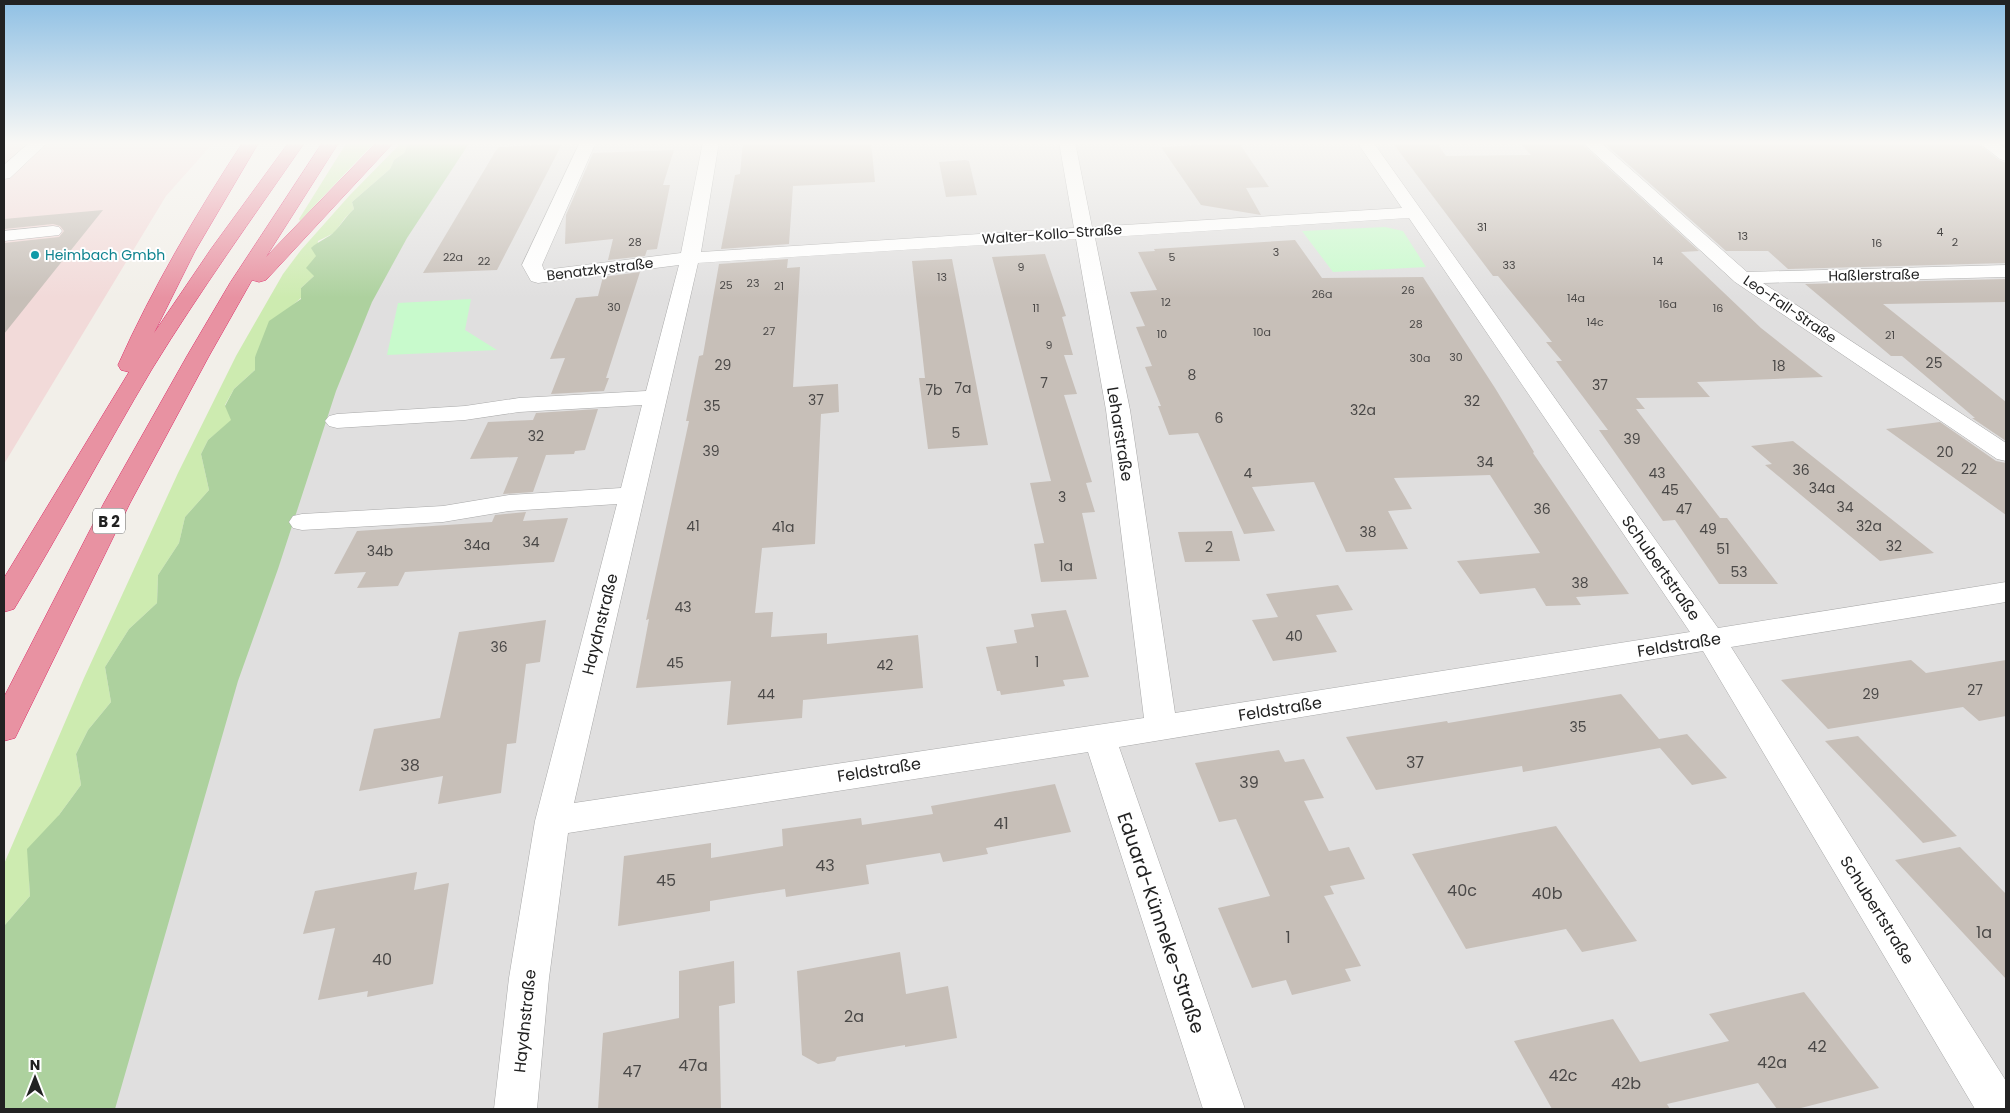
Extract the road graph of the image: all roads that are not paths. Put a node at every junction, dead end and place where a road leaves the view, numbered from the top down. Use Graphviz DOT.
graph roads {
  1 [pos="219,194"];
  2 [pos="260,194"];
  3 [pos="297,194"];
  4 [pos="337,194"];
  5 [pos="564,194"];
  6 [pos="702,194"];
  7 [pos="1076,194"];
  8 [pos="1402,194"];
  9 [pos="1648,194"];
  10 [pos="1415,212"];
  11 [pos="53,231"];
  12 [pos="1083,232"];
  13 [pos="4,236"];
  14 [pos="690,258"];
  15 [pos="2006,271"];
  16 [pos="1742,278"];
  17 [pos="221,317"];
  18 [pos="656,397"];
  19 [pos="337,421"];
  20 [pos="99,438"];
  21 [pos="2006,454"];
  22 [pos="632,495"];
  23 [pos="302,522"];
  24 [pos="2006,592"];
  25 [pos="4,602"];
  26 [pos="1711,640"];
  27 [pos="1161,728"];
  28 [pos="4,729"];
  29 [pos="1099,737"];
  30 [pos="552,821"];
  31 [pos="515,1109"];
  32 [pos="1224,1109"];
  33 [pos="1998,1109"];
  1 -- 20 [label="highway"];
  2 -- 20 [label="highway"];
  3 -- 17 [label="highway, B 2"];
  4 -- 17 [label="highway"];
  5 -- 14 [label="street, Benatzkystraße"];
  6 -- 14 [label="street, Haydnstraße"];
  7 -- 12 [label="street, Leharstraße"];
  8 -- 10 [label="street, Schubertstraße"];
  9 -- 16 [label="street, Leo-Fall-Straße"];
  10 -- 12 [label="street, Walter-Kollo-Straße"];
  10 -- 26 [label="street, Schubertstraße"];
  11 -- 13 [label="street"];
  12 -- 14 [label="street, Walter-Kollo-Straße"];
  12 -- 27 [label="street, Leharstraße"];
  14 -- 18 [label="street, Haydnstraße"];
  15 -- 16 [label="street, Haßlerstraße"];
  16 -- 21 [label="street, Leo-Fall-Straße"];
  17 -- 28 [label="highway, B 2"];
  18 -- 19 [label="street"];
  18 -- 22 [label="street, Haydnstraße"];
  20 -- 25 [label="highway"];
  22 -- 23 [label="street"];
  22 -- 30 [label="street, Haydnstraße"];
  24 -- 26 [label="street, Feldstraße"];
  26 -- 27 [label="street, Feldstraße"];
  26 -- 33 [label="street, Schubertstraße"];
  27 -- 29 [label="street, Feldstraße"];
  29 -- 30 [label="street, Feldstraße"];
  29 -- 32 [label="street, Eduard-Künneke-Straße"];
  30 -- 31 [label="street, Haydnstraße"];
}
